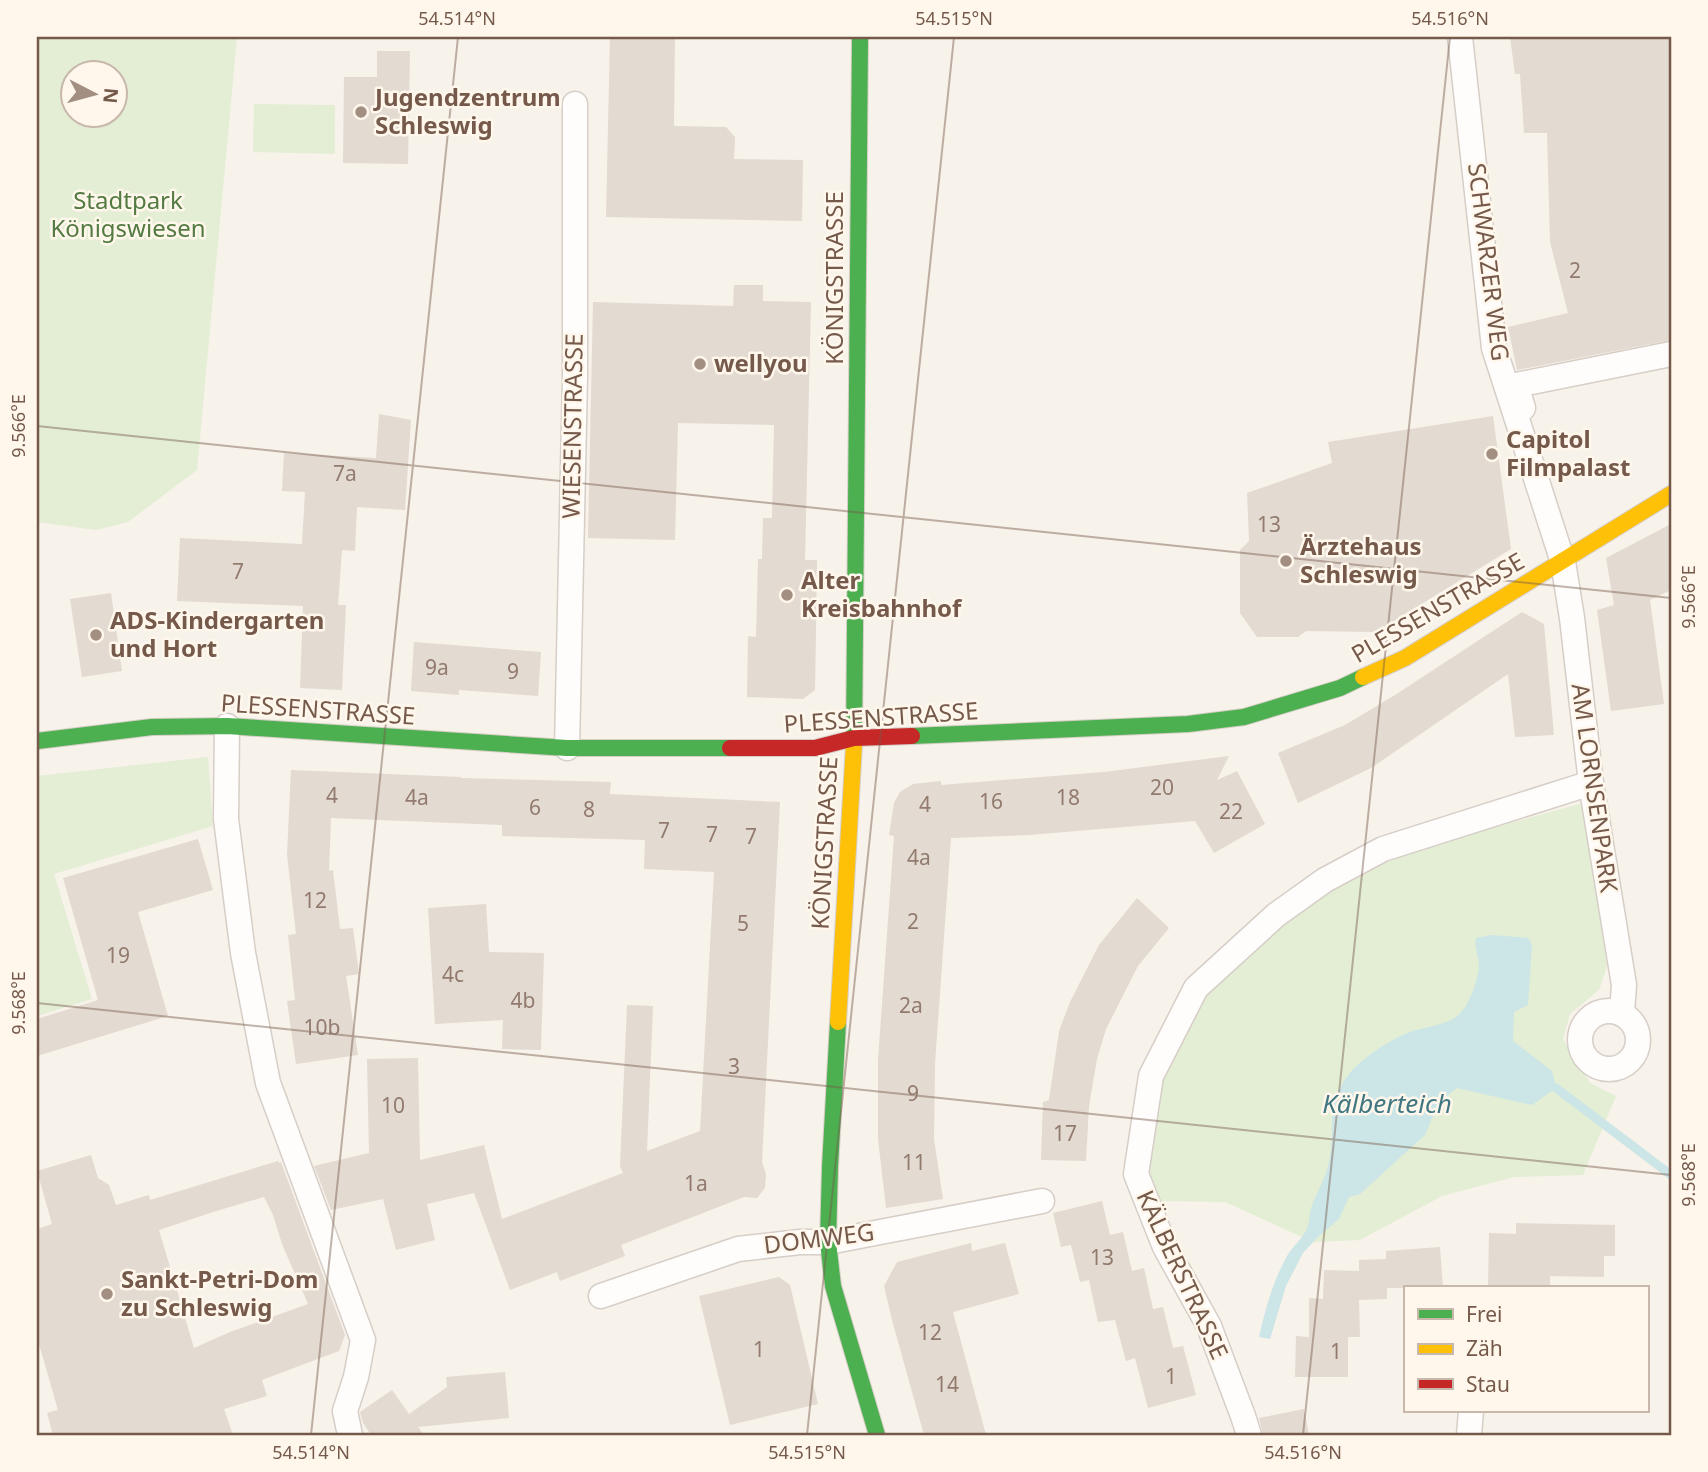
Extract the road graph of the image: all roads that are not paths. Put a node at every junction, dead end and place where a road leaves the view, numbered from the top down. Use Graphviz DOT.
graph roads {
  1 [pos="860,37"];
  2 [pos="1460,37"];
  3 [pos="575,104"];
  4 [pos="1671,354"];
  5 [pos="1671,487"];
  6 [pos="1671,494"];
  7 [pos="1563,562"];
  8 [pos="227,726"];
  9 [pos="854,738"];
  10 [pos="37,741"];
  11 [pos="568,748"];
  12 [pos="1591,783"];
  13 [pos="1622,1013"];
  14 [pos="1042,1200"];
  15 [pos="828,1242"];
  16 [pos="601,1296"];
  17 [pos="1471,1412"];
  18 [pos="350,1435"];
  19 [pos="877,1435"];
  20 [pos="1249,1435"];
  21 [pos="1469,1435"];
  1 -- 9 [label="street, KÖNIGSTRASSE"];
  2 -- 7 [label="street, SCHWARZER WEG"];
  3 -- 11 [label="street, WIESENSTRASSE"];
  4 -- 5 [label="street"];
  6 -- 7 [label="street, PLESSENSTRASSE"];
  7 -- 9 [label="street, PLESSENSTRASSE"];
  7 -- 12 [label="street, AM LORNSENPARK"];
  8 -- 10 [label="street, PLESSENSTRASSE"];
  8 -- 11 [label="street, PLESSENSTRASSE"];
  8 -- 18 [label="street"];
  9 -- 11 [label="street, PLESSENSTRASSE"];
  9 -- 15 [label="street, KÖNIGSTRASSE"];
  12 -- 13 [label="street, AM LORNSENPARK"];
  12 -- 20 [label="street, KÄLBERSTRASSE"];
  14 -- 15 [label="street, DOMWEG"];
  15 -- 16 [label="street, DOMWEG"];
  15 -- 19 [label="street, KÖNIGSTRASSE"];
  17 -- 21 [label="street"];
}
